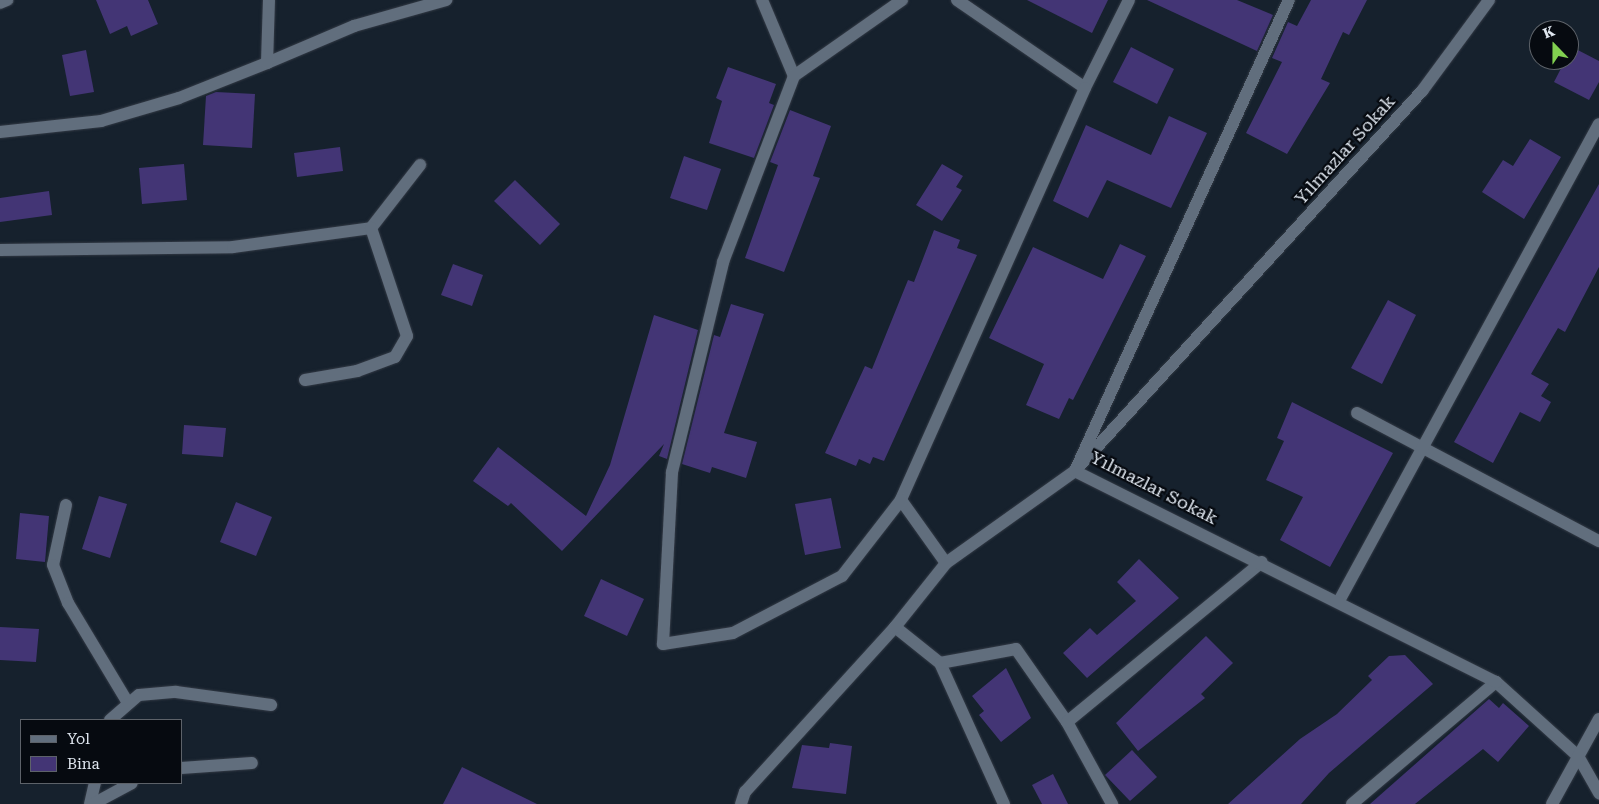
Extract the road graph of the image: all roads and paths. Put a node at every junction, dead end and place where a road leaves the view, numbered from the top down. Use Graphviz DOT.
graph roads {
  1 [pos="7,0"];
  2 [pos="268,0"];
  3 [pos="446,0"];
  4 [pos="762,0"];
  5 [pos="902,0"];
  6 [pos="957,0"];
  7 [pos="1129,0"];
  8 [pos="1289,0"];
  9 [pos="1489,0"];
  10 [pos="0,3"];
  11 [pos="266,63"];
  12 [pos="794,76"];
  13 [pos="1085,88"];
  14 [pos="1599,124"];
  15 [pos="0,132"];
  16 [pos="420,165"];
  17 [pos="371,228"];
  18 [pos="0,250"];
  19 [pos="306,380"];
  20 [pos="1357,413"];
  21 [pos="1423,447"];
  22 [pos="1075,471"];
  23 [pos="901,500"];
  24 [pos="66,505"];
  25 [pos="1599,540"];
  26 [pos="1262,562"];
  27 [pos="946,563"];
  28 [pos="1339,601"];
  29 [pos="896,627"];
  30 [pos="940,663"];
  31 [pos="1496,682"];
  32 [pos="128,704"];
  33 [pos="271,705"];
  34 [pos="111,719"];
  35 [pos="1599,719"];
  36 [pos="1067,722"];
  37 [pos="1578,756"];
  38 [pos="252,763"];
  39 [pos="182,768"];
  40 [pos="95,784"];
  41 [pos="130,784"];
  42 [pos="1599,793"];
  43 [pos="91,804"];
  44 [pos="741,804"];
  45 [pos="1004,804"];
  46 [pos="1112,804"];
  47 [pos="1352,804"];
  48 [pos="1552,804"];
  1 -- 10 [label="street"];
  2 -- 11 [label="street"];
  3 -- 11 [label="street"];
  4 -- 12 [label="street"];
  5 -- 12 [label="street"];
  6 -- 13 [label="street"];
  7 -- 13 [label="street"];
  8 -- 22 [label="street"];
  9 -- 22 [label="street, Yılmazlar Sokak"];
  11 -- 15 [label="street"];
  12 -- 23 [label="street"];
  13 -- 23 [label="street"];
  14 -- 21 [label="street"];
  16 -- 17 [label="street"];
  17 -- 18 [label="street"];
  17 -- 19 [label="street"];
  20 -- 21 [label="street"];
  21 -- 25 [label="street"];
  21 -- 28 [label="street"];
  22 -- 26 [label="street, Yılmazlar Sokak"];
  22 -- 27 [label="street"];
  23 -- 27 [label="street"];
  24 -- 32 [label="street"];
  26 -- 28 [label="street, Yılmazlar Sokak"];
  26 -- 36 [label="street"];
  27 -- 29 [label="street"];
  28 -- 31 [label="street, Yılmazlar Sokak"];
  29 -- 30 [label="street"];
  29 -- 44 [label="street"];
  30 -- 36 [label="street"];
  30 -- 45 [label="street"];
  31 -- 37 [label="street, Yılmazlar Sokak"];
  31 -- 47 [label="street"];
  32 -- 33 [label="street"];
  32 -- 34 [label="street"];
  35 -- 37 [label="street"];
  36 -- 46 [label="street"];
  37 -- 42 [label="street, Yılmazlar Sokak"];
  37 -- 48 [label="street"];
  38 -- 39 [label="street"];
  40 -- 43 [label="street"];
  41 -- 43 [label="street"];
}
